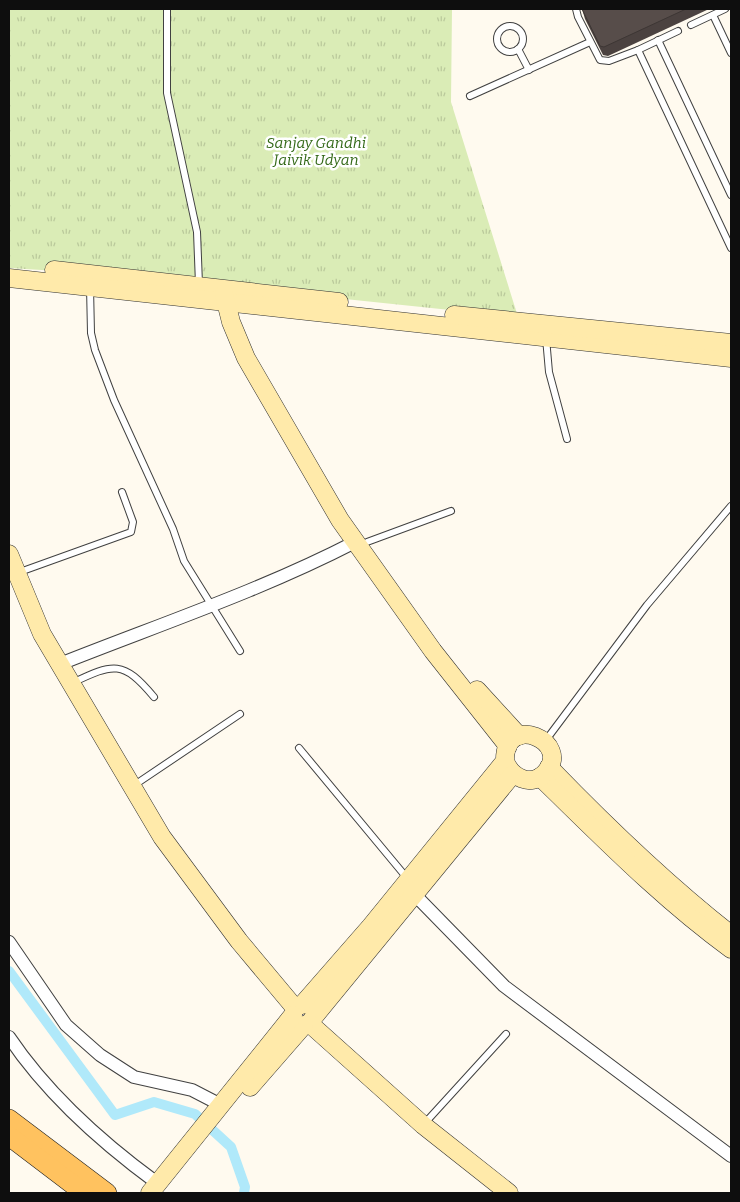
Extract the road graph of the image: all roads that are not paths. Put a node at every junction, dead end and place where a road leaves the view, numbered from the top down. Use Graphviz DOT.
graph roads {
  1 [pos="166,9"];
  2 [pos="576,9"];
  3 [pos="725,9"];
  4 [pos="713,15"];
  5 [pos="691,25"];
  6 [pos="678,31"];
  7 [pos="658,40"];
  8 [pos="590,42"];
  9 [pos="518,49"];
  10 [pos="638,50"];
  11 [pos="731,53"];
  12 [pos="528,70"];
  13 [pos="470,96"];
  14 [pos="731,196"];
  15 [pos="731,248"];
  16 [pos="9,267"];
  17 [pos="9,278"];
  18 [pos="90,286"];
  19 [pos="198,292"];
  20 [pos="233,297"];
  21 [pos="546,337"];
  22 [pos="731,343"];
  23 [pos="731,358"];
  24 [pos="567,439"];
  25 [pos="122,492"];
  26 [pos="731,506"];
  27 [pos="451,510"];
  28 [pos="361,542"];
  29 [pos="12,566"];
  30 [pos="209,605"];
  31 [pos="240,651"];
  32 [pos="60,664"];
  33 [pos="71,683"];
  34 [pos="154,696"];
  35 [pos="240,714"];
  36 [pos="545,741"];
  37 [pos="299,748"];
  38 [pos="511,754"];
  39 [pos="544,772"];
  40 [pos="131,787"];
  41 [pos="412,888"];
  42 [pos="731,935"];
  43 [pos="9,942"];
  44 [pos="731,949"];
  45 [pos="303,1016"];
  46 [pos="506,1034"];
  47 [pos="9,1037"];
  48 [pos="221,1111"];
  49 [pos="9,1118"];
  50 [pos="422,1125"];
  51 [pos="9,1136"];
  52 [pos="731,1156"];
  53 [pos="156,1190"];
  54 [pos="84,1193"];
  55 [pos="107,1193"];
  56 [pos="509,1193"];
  1 -- 19 [label="lane"];
  2 -- 8 [label="lane"];
  3 -- 4 [label="lane"];
  4 -- 5 [label="lane"];
  4 -- 11 [label="lane"];
  6 -- 7 [label="lane"];
  7 -- 10 [label="lane"];
  7 -- 14 [label="lane"];
  8 -- 10 [label="lane"];
  8 -- 12 [label="lane"];
  9 -- 9 [label="lane"];
  9 -- 12 [label="lane"];
  10 -- 15 [label="lane"];
  12 -- 13 [label="lane"];
  16 -- 19 [label="street"];
  17 -- 18 [label="street"];
  18 -- 19 [label="street"];
  18 -- 30 [label="lane"];
  19 -- 20 [label="street"];
  20 -- 21 [label="street"];
  20 -- 22 [label="street"];
  20 -- 28 [label="street"];
  21 -- 23 [label="street"];
  21 -- 24 [label="lane"];
  25 -- 29 [label="lane"];
  26 -- 36 [label="lane"];
  27 -- 28 [label="lane"];
  28 -- 30 [label="street"];
  28 -- 38 [label="street"];
  29 -- 32 [label="street"];
  30 -- 31 [label="lane"];
  30 -- 32 [label="street"];
  32 -- 33 [label="street"];
  33 -- 34 [label="lane"];
  33 -- 40 [label="street"];
  35 -- 40 [label="lane"];
  36 -- 38 [label="street"];
  36 -- 39 [label="street"];
  37 -- 41 [label="lane"];
  38 -- 39 [label="street"];
  38 -- 41 [label="street"];
  39 -- 42 [label="street"];
  39 -- 44 [label="street"];
  40 -- 45 [label="street"];
  41 -- 45 [label="street"];
  41 -- 52 [label="street"];
  43 -- 48 [label="street"];
  45 -- 48 [label="street"];
  45 -- 50 [label="street"];
  46 -- 50 [label="lane"];
  47 -- 53 [label="street"];
  48 -- 53 [label="street"];
  49 -- 55 [label="main road"];
  50 -- 56 [label="street"];
  51 -- 54 [label="main road"];
}
